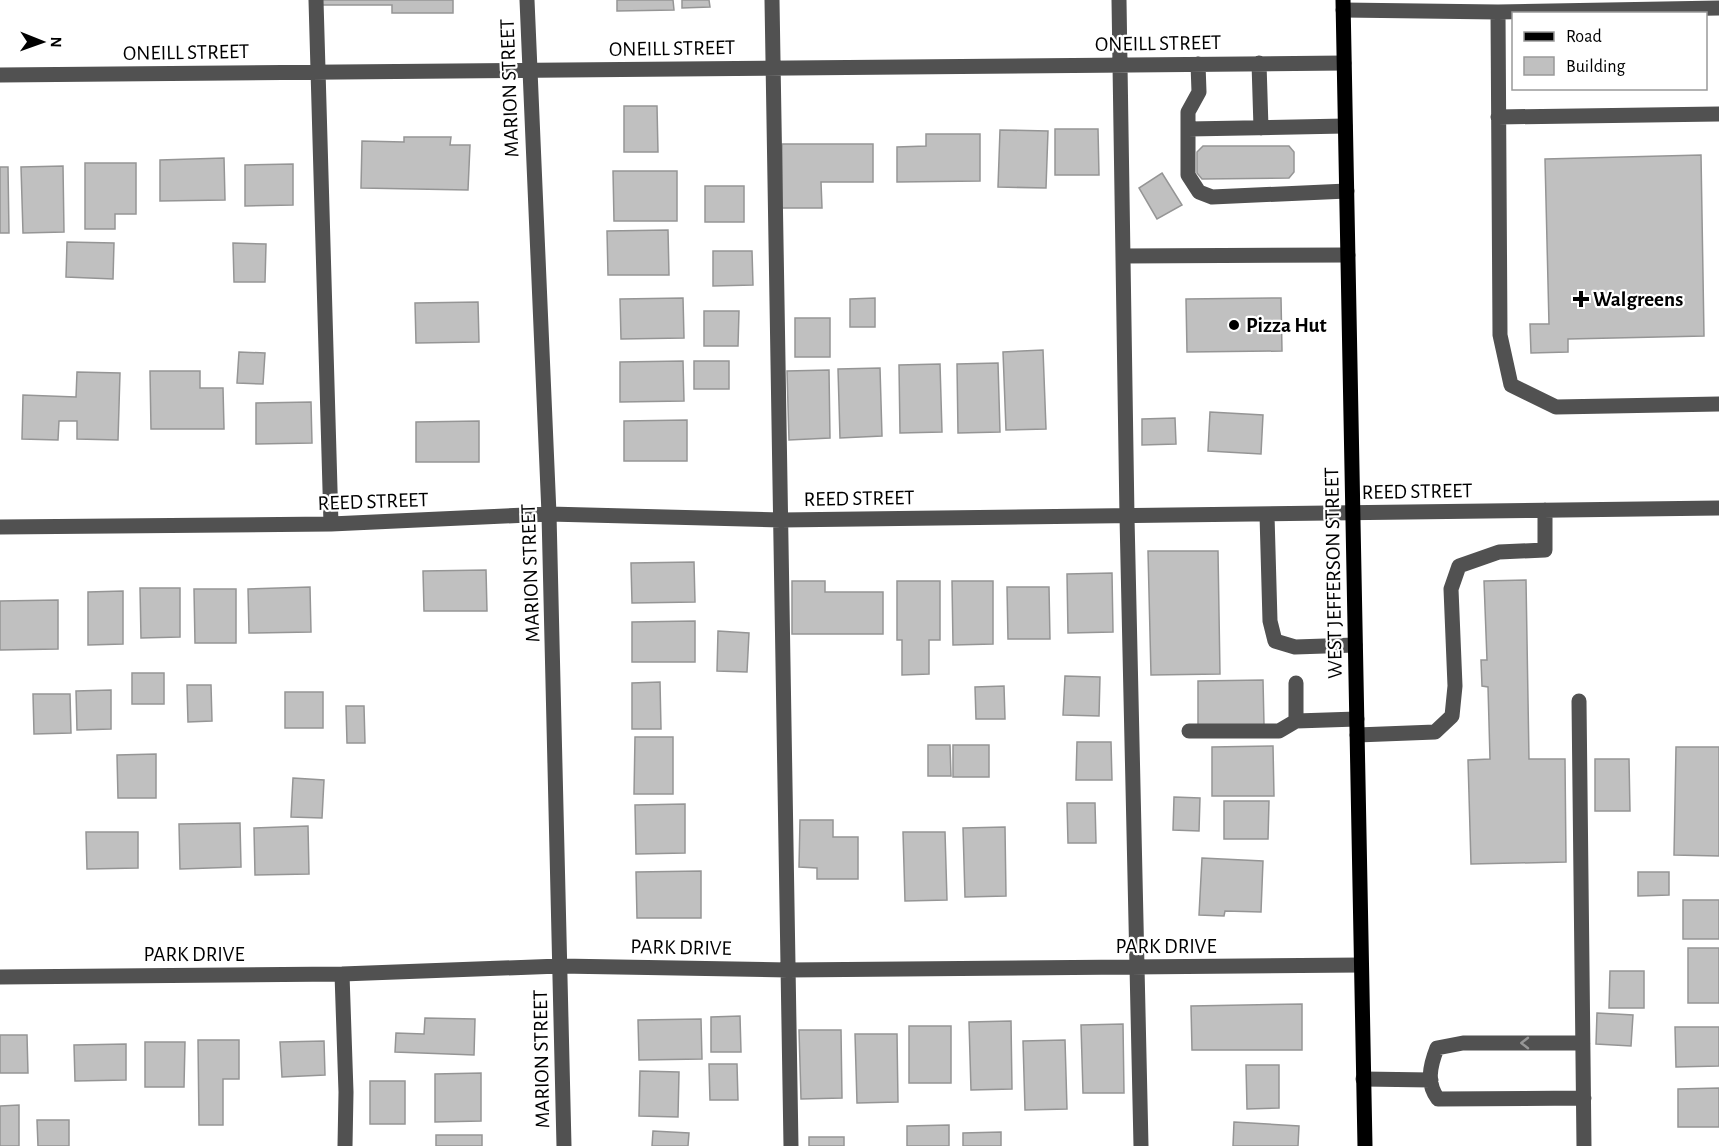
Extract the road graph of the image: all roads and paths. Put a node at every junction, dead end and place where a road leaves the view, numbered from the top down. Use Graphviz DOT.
graph roads {
  1 [pos="316,0"];
  2 [pos="527,0"];
  3 [pos="772,0"];
  4 [pos="1119,0"];
  5 [pos="1343,5"];
  6 [pos="1719,8"];
  7 [pos="1498,12"];
  8 [pos="1259,63"];
  9 [pos="1344,63"];
  10 [pos="1121,64"];
  11 [pos="1198,64"];
  12 [pos="773,68"];
  13 [pos="528,71"];
  14 [pos="318,72"];
  15 [pos="0,75"];
  16 [pos="1719,114"];
  17 [pos="1498,117"];
  18 [pos="1346,126"];
  19 [pos="1261,128"];
  20 [pos="1188,129"];
  21 [pos="1347,191"];
  22 [pos="1348,255"];
  23 [pos="1123,256"];
  24 [pos="1719,404"];
  25 [pos="1719,508"];
  26 [pos="1545,510"];
  27 [pos="1353,512"];
  28 [pos="549,514"];
  29 [pos="1267,515"];
  30 [pos="1127,517"];
  31 [pos="781,520"];
  32 [pos="331,524"];
  33 [pos="0,527"];
  34 [pos="1355,645"];
  35 [pos="1296,684"];
  36 [pos="1579,701"];
  37 [pos="1296,721"];
  38 [pos="1357,727"];
  39 [pos="1189,730"];
  40 [pos="1361,965"];
  41 [pos="560,966"];
  42 [pos="1138,967"];
  43 [pos="788,970"];
  44 [pos="342,974"];
  45 [pos="0,977"];
  46 [pos="1583,1043"];
  47 [pos="1363,1079"];
  48 [pos="1431,1080"];
  49 [pos="1584,1098"];
  50 [pos="345,1146"];
  51 [pos="564,1146"];
  52 [pos="791,1146"];
  53 [pos="1141,1146"];
  54 [pos="1365,1146"];
  55 [pos="1584,1146"];
  1 -- 14 [label="street"];
  2 -- 13 [label="street, MARION STREET"];
  3 -- 12 [label="street"];
  4 -- 10 [label="street"];
  5 -- 7 [label="street"];
  5 -- 9 [label="main road, WEST JEFFERSON STREET"];
  6 -- 7 [label="street"];
  7 -- 17 [label="street"];
  8 -- 9 [label="street, ONEILL STREET"];
  8 -- 11 [label="street, ONEILL STREET"];
  8 -- 19 [label="street"];
  9 -- 18 [label="main road, WEST JEFFERSON STREET"];
  10 -- 11 [label="street, ONEILL STREET"];
  10 -- 12 [label="street, ONEILL STREET"];
  10 -- 23 [label="street"];
  11 -- 20 [label="street"];
  12 -- 13 [label="street, ONEILL STREET"];
  12 -- 31 [label="street"];
  13 -- 14 [label="street, ONEILL STREET"];
  13 -- 28 [label="street, MARION STREET"];
  14 -- 15 [label="street, ONEILL STREET"];
  14 -- 32 [label="street"];
  16 -- 17 [label="street"];
  17 -- 24 [label="street"];
  18 -- 19 [label="street"];
  18 -- 21 [label="main road, WEST JEFFERSON STREET"];
  19 -- 20 [label="street"];
  20 -- 21 [label="street"];
  21 -- 22 [label="main road, WEST JEFFERSON STREET"];
  22 -- 23 [label="street"];
  22 -- 27 [label="main road, WEST JEFFERSON STREET"];
  23 -- 30 [label="street"];
  25 -- 26 [label="street, REED STREET"];
  26 -- 27 [label="street, REED STREET"];
  26 -- 38 [label="street"];
  27 -- 29 [label="street, REED STREET"];
  27 -- 34 [label="main road, WEST JEFFERSON STREET"];
  28 -- 31 [label="street, REED STREET"];
  28 -- 32 [label="street, REED STREET"];
  28 -- 41 [label="street, MARION STREET"];
  29 -- 30 [label="street, REED STREET"];
  29 -- 34 [label="street"];
  30 -- 31 [label="street, REED STREET"];
  30 -- 42 [label="street"];
  31 -- 43 [label="street"];
  32 -- 33 [label="street, REED STREET"];
  34 -- 38 [label="main road, WEST JEFFERSON STREET"];
  35 -- 37 [label="street"];
  36 -- 46 [label="street"];
  37 -- 38 [label="street"];
  37 -- 39 [label="street"];
  38 -- 40 [label="main road, WEST JEFFERSON STREET"];
  40 -- 42 [label="street, PARK DRIVE"];
  40 -- 47 [label="main road, WEST JEFFERSON STREET"];
  41 -- 43 [label="street, PARK DRIVE"];
  41 -- 44 [label="street, PARK DRIVE"];
  41 -- 51 [label="street, MARION STREET"];
  42 -- 43 [label="street, PARK DRIVE"];
  42 -- 53 [label="street"];
  43 -- 52 [label="street"];
  44 -- 45 [label="street, PARK DRIVE"];
  44 -- 50 [label="street"];
  46 -- 48 [label="street, one-way"];
  46 -- 49 [label="street"];
  47 -- 48 [label="street"];
  47 -- 54 [label="main road, WEST JEFFERSON STREET"];
  48 -- 49 [label="street"];
  49 -- 55 [label="street"];
}
